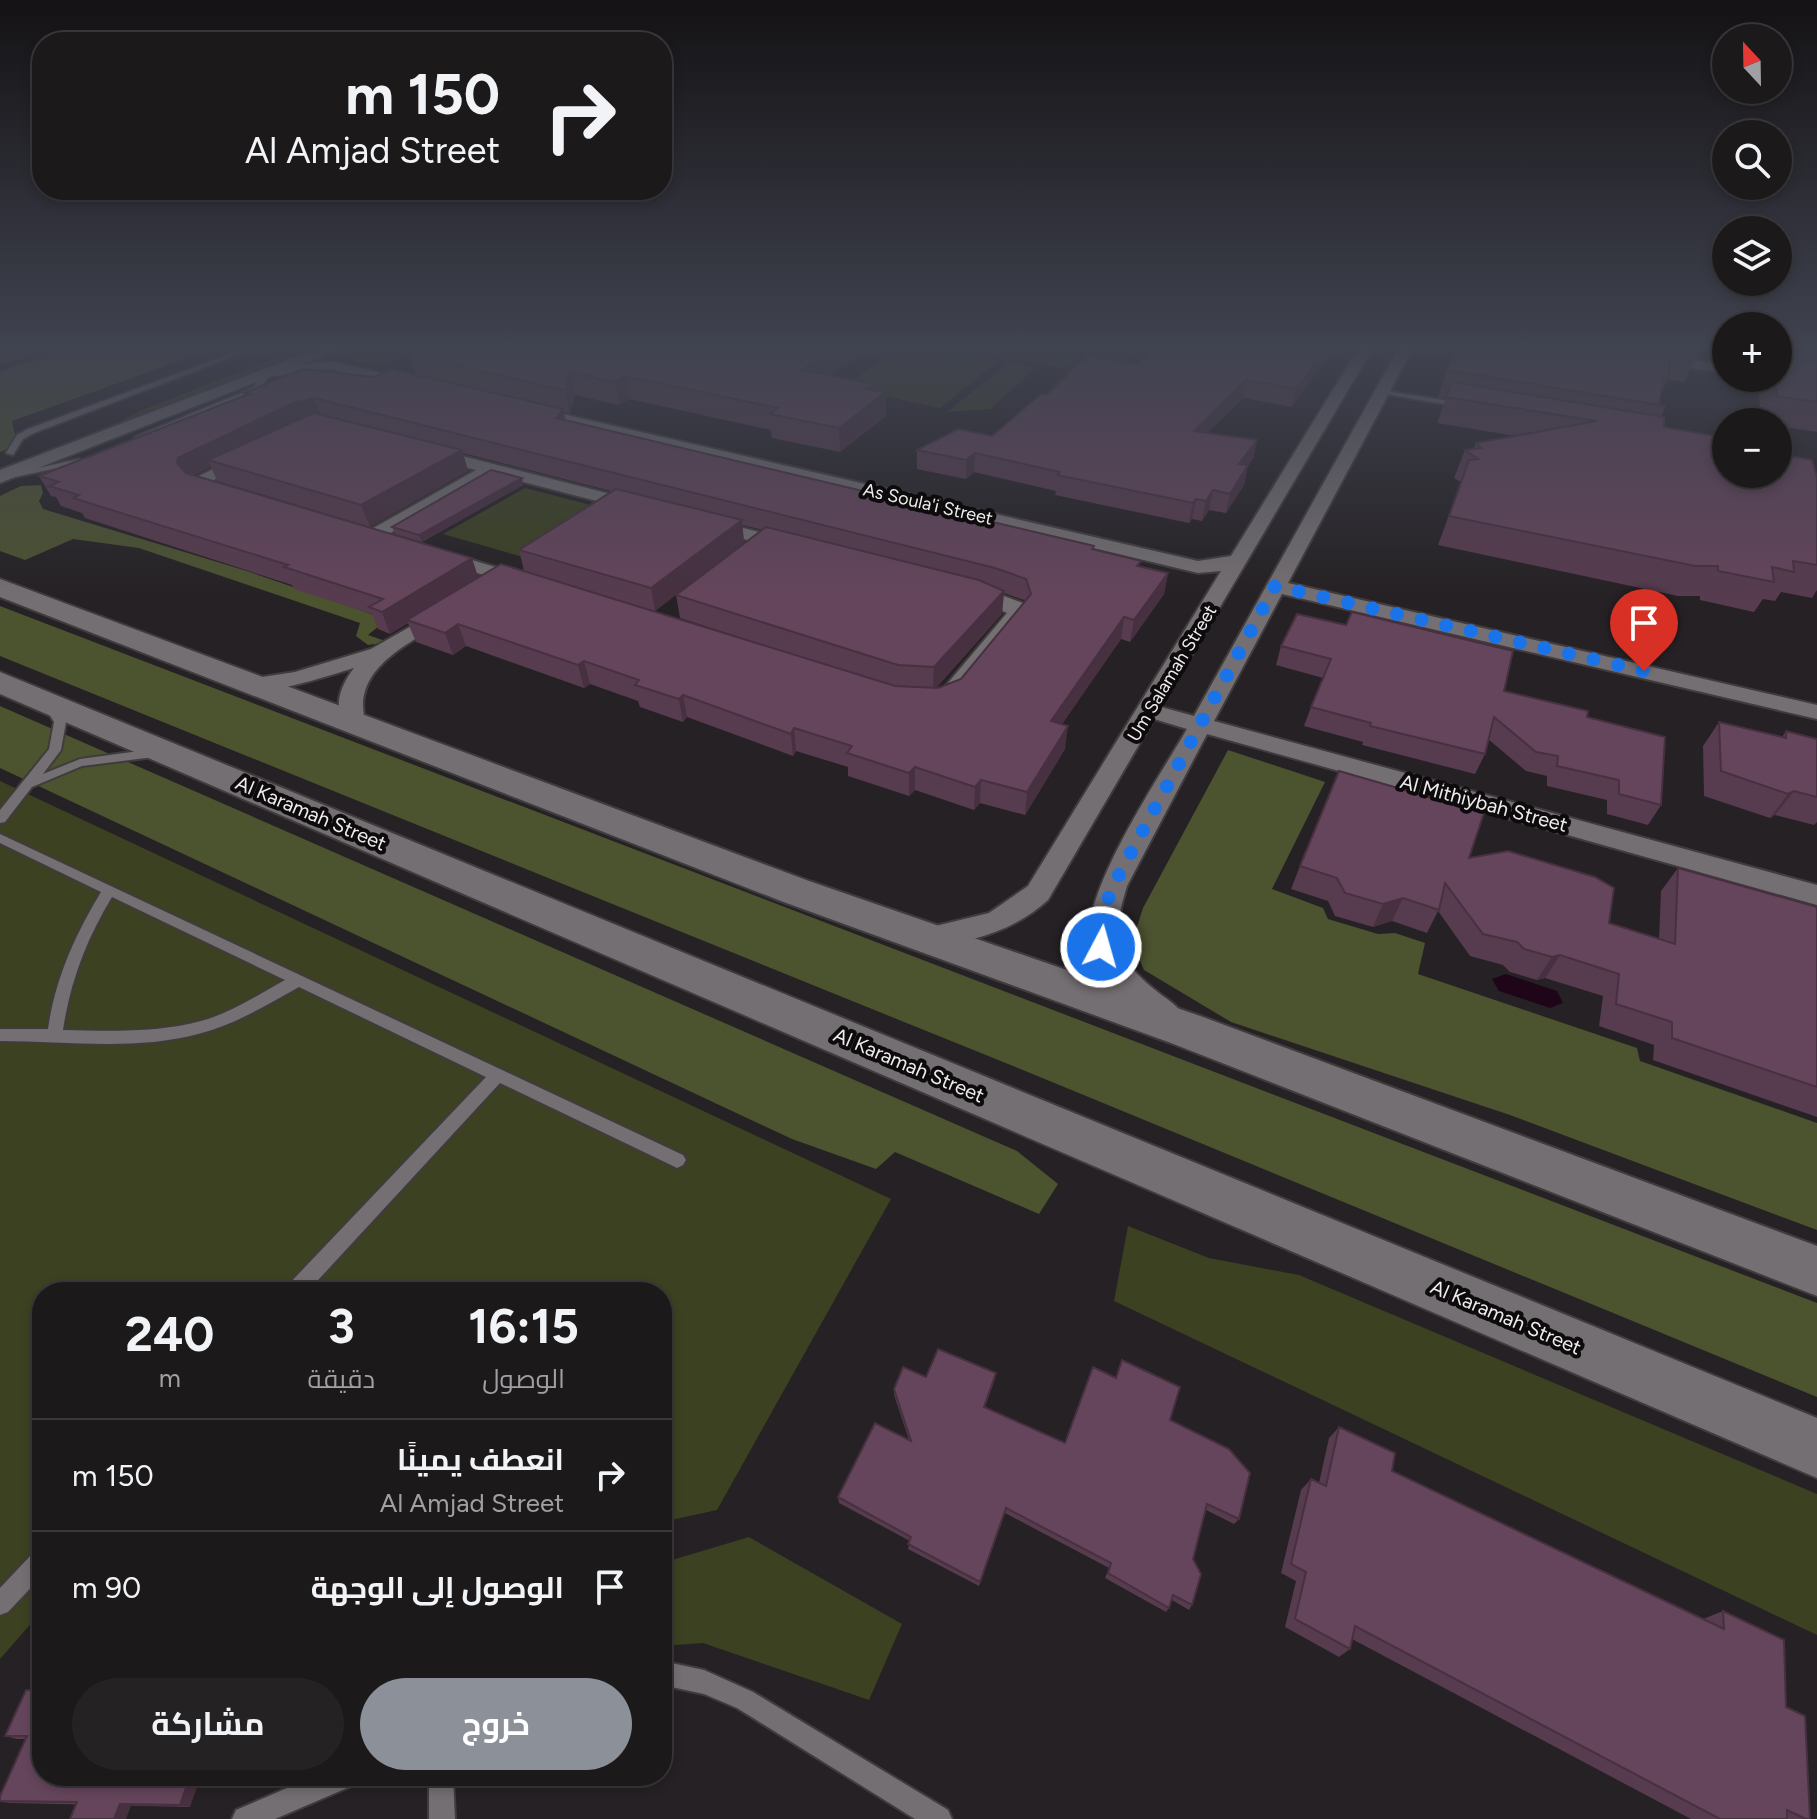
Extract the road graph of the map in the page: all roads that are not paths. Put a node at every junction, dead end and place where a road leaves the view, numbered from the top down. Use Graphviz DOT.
graph roads {
  1 [pos="37,429"];
  2 [pos="73,429"];
  3 [pos="106,429"];
  4 [pos="141,429"];
  5 [pos="310,429"];
  6 [pos="337,429"];
  7 [pos="602,429"];
  8 [pos="1317,429"];
  9 [pos="1363,429"];
  10 [pos="129,434"];
  11 [pos="5,454"];
  12 [pos="86,458"];
  13 [pos="491,468"];
  14 [pos="0,477"];
  15 [pos="370,537"];
  16 [pos="765,539"];
  17 [pos="741,557"];
  18 [pos="1239,560"];
  19 [pos="1198,567"];
  20 [pos="502,577"];
  21 [pos="1275,586"];
  22 [pos="0,587"];
  23 [pos="1221,592"];
  24 [pos="682,603"];
  25 [pos="659,621"];
  26 [pos="379,654"];
  27 [pos="0,682"];
  28 [pos="251,685"];
  29 [pos="44,700"];
  30 [pos="1150,711"];
  31 [pos="1817,712"];
  32 [pos="354,724"];
  33 [pos="1200,724"];
  34 [pos="176,756"];
  35 [pos="28,784"];
  36 [pos="0,819"];
  37 [pos="0,838"];
  38 [pos="109,890"];
  39 [pos="1817,895"];
  40 [pos="925,939"];
  41 [pos="298,980"];
  42 [pos="1187,1030"];
  43 [pos="55,1034"];
  44 [pos="0,1035"];
  45 [pos="498,1075"];
  46 [pos="677,1160"];
  47 [pos="1817,1271"];
  48 [pos="303,1282"];
  49 [pos="1817,1448"];
  50 [pos="32,1570"];
  51 [pos="0,1604"];
  52 [pos="672,1675"];
  53 [pos="322,1786"];
  54 [pos="441,1786"];
  55 [pos="245,1819"];
  56 [pos="442,1819"];
  57 [pos="939,1819"];
  1 -- 11 [label="lane"];
  2 -- 11 [label="street"];
  3 -- 10 [label="street"];
  4 -- 10 [label="street"];
  5 -- 15 [label="street"];
  6 -- 13 [label="street"];
  7 -- 19 [label="street, As Soula'i Street"];
  8 -- 18 [label="street, Um Salamah Street"];
  9 -- 21 [label="street"];
  10 -- 14 [label="street"];
  12 -- 14 [label="lane"];
  13 -- 15 [label="street"];
  13 -- 16 [label="street"];
  15 -- 20 [label="street"];
  16 -- 17 [label="street"];
  16 -- 25 [label="street"];
  18 -- 19 [label="street, As Soula'i Street"];
  18 -- 23 [label="street, Um Salamah Street"];
  19 -- 23 [label="street"];
  20 -- 25 [label="street"];
  20 -- 26 [label="street"];
  21 -- 31 [label="street"];
  21 -- 33 [label="street"];
  22 -- 28 [label="main road"];
  23 -- 30 [label="street, Um Salamah Street"];
  24 -- 25 [label="street"];
  26 -- 28 [label="street"];
  26 -- 32 [label="street"];
  27 -- 29 [label="main road, Al Karamah Street"];
  28 -- 32 [label="main road"];
  29 -- 34 [label="main road, Al Karamah Street"];
  29 -- 35 [label="lane"];
  30 -- 33 [label="street, Al Mithiybah Street"];
  30 -- 40 [label="street, Um Salamah Street"];
  32 -- 40 [label="main road"];
  33 -- 39 [label="street, Al Mithiybah Street"];
  33 -- 42 [label="street"];
  34 -- 35 [label="lane"];
  34 -- 49 [label="main road, Al Karamah Street"];
  35 -- 36 [label="lane"];
  37 -- 38 [label="lane"];
  38 -- 41 [label="lane"];
  38 -- 43 [label="lane"];
  40 -- 42 [label="main road"];
  41 -- 43 [label="lane"];
  41 -- 45 [label="lane"];
  42 -- 47 [label="main road"];
  43 -- 44 [label="lane"];
  45 -- 46 [label="lane"];
  45 -- 48 [label="lane"];
  50 -- 51 [label="lane"];
  52 -- 57 [label="lane"];
  53 -- 55 [label="lane"];
  54 -- 56 [label="lane"];
}
